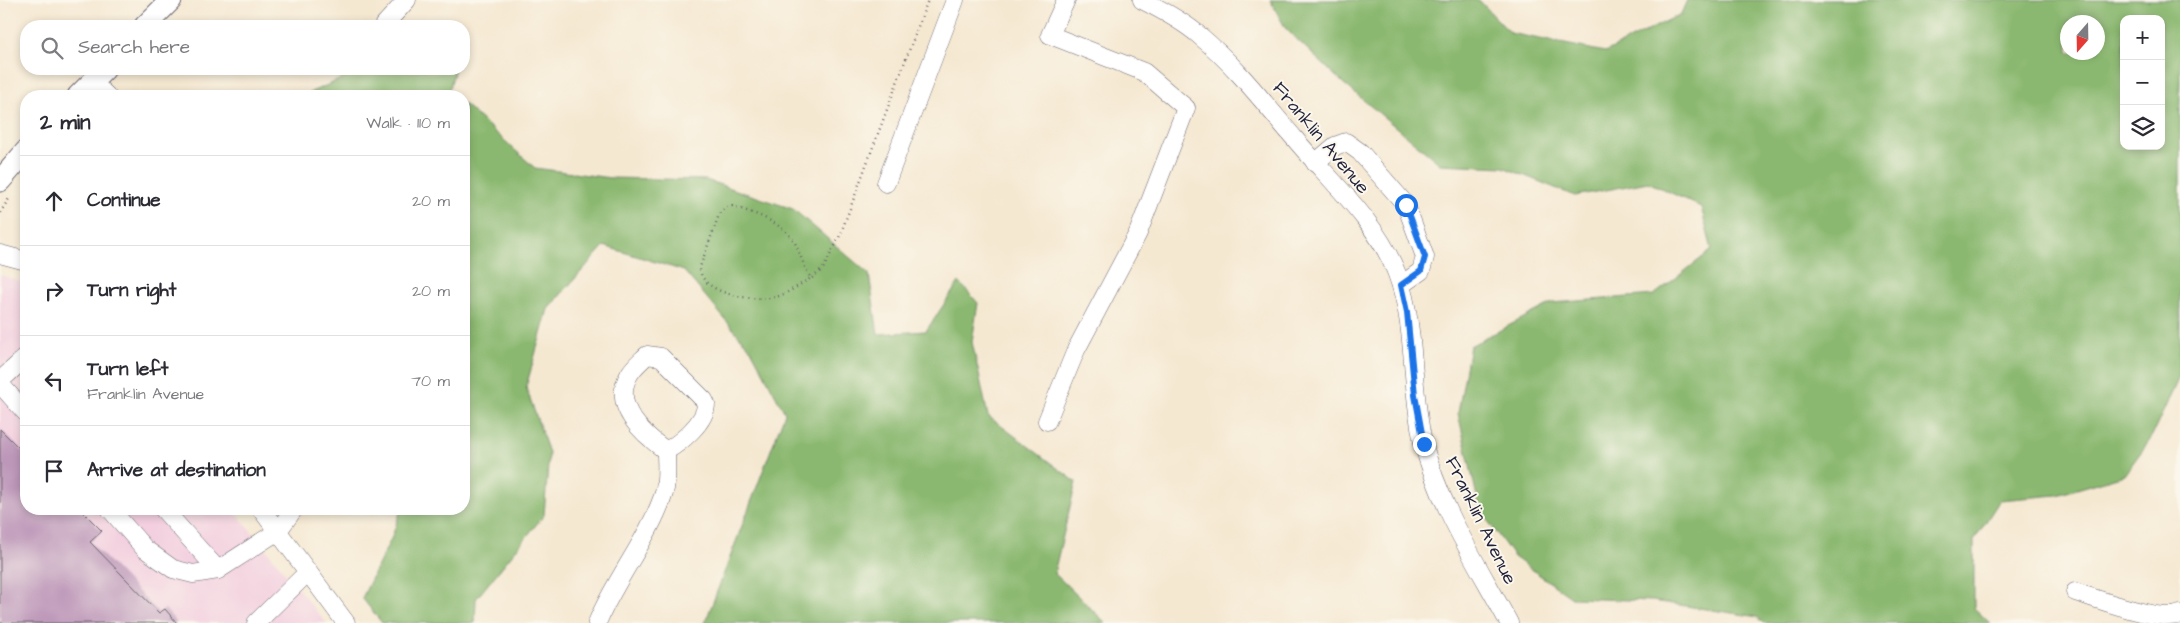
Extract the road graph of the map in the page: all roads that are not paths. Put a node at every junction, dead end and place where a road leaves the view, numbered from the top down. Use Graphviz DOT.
graph roads {
  1 [pos="171,0"];
  2 [pos="407,0"];
  3 [pos="955,0"];
  4 [pos="1066,0"];
  5 [pos="1142,0"];
  6 [pos="152,20"];
  7 [pos="389,20"];
  8 [pos="20,158"];
  9 [pos="1315,162"];
  10 [pos="0,181"];
  11 [pos="886,183"];
  12 [pos="0,254"];
  13 [pos="20,259"];
  14 [pos="1401,285"];
  15 [pos="20,363"];
  16 [pos="0,382"];
  17 [pos="20,406"];
  18 [pos="1047,421"];
  19 [pos="666,450"];
  20 [pos="115,515"];
  21 [pos="168,515"];
  22 [pos="266,515"];
  23 [pos="290,515"];
  24 [pos="278,531"];
  25 [pos="218,570"];
  26 [pos="308,572"];
  27 [pos="2075,592"];
  28 [pos="2180,614"];
  29 [pos="256,623"];
  30 [pos="346,623"];
  31 [pos="597,623"];
  32 [pos="1509,623"];
  1 -- 6 [label="main road"];
  2 -- 7 [label="street"];
  3 -- 11 [label="street"];
  4 -- 18 [label="street"];
  5 -- 9 [label="street, Franklin Avenue"];
  8 -- 10 [label="main road"];
  9 -- 14 [label="street, Franklin Avenue"];
  9 -- 14 [label="street"];
  12 -- 13 [label="street"];
  14 -- 32 [label="street, Franklin Avenue"];
  15 -- 16 [label="street"];
  16 -- 17 [label="street"];
  19 -- 19 [label="street"];
  19 -- 31 [label="street"];
  20 -- 25 [label="street"];
  21 -- 25 [label="street"];
  22 -- 24 [label="street"];
  23 -- 24 [label="street"];
  24 -- 25 [label="street"];
  24 -- 26 [label="street"];
  26 -- 29 [label="street"];
  26 -- 30 [label="street"];
  27 -- 28 [label="street"];
}
